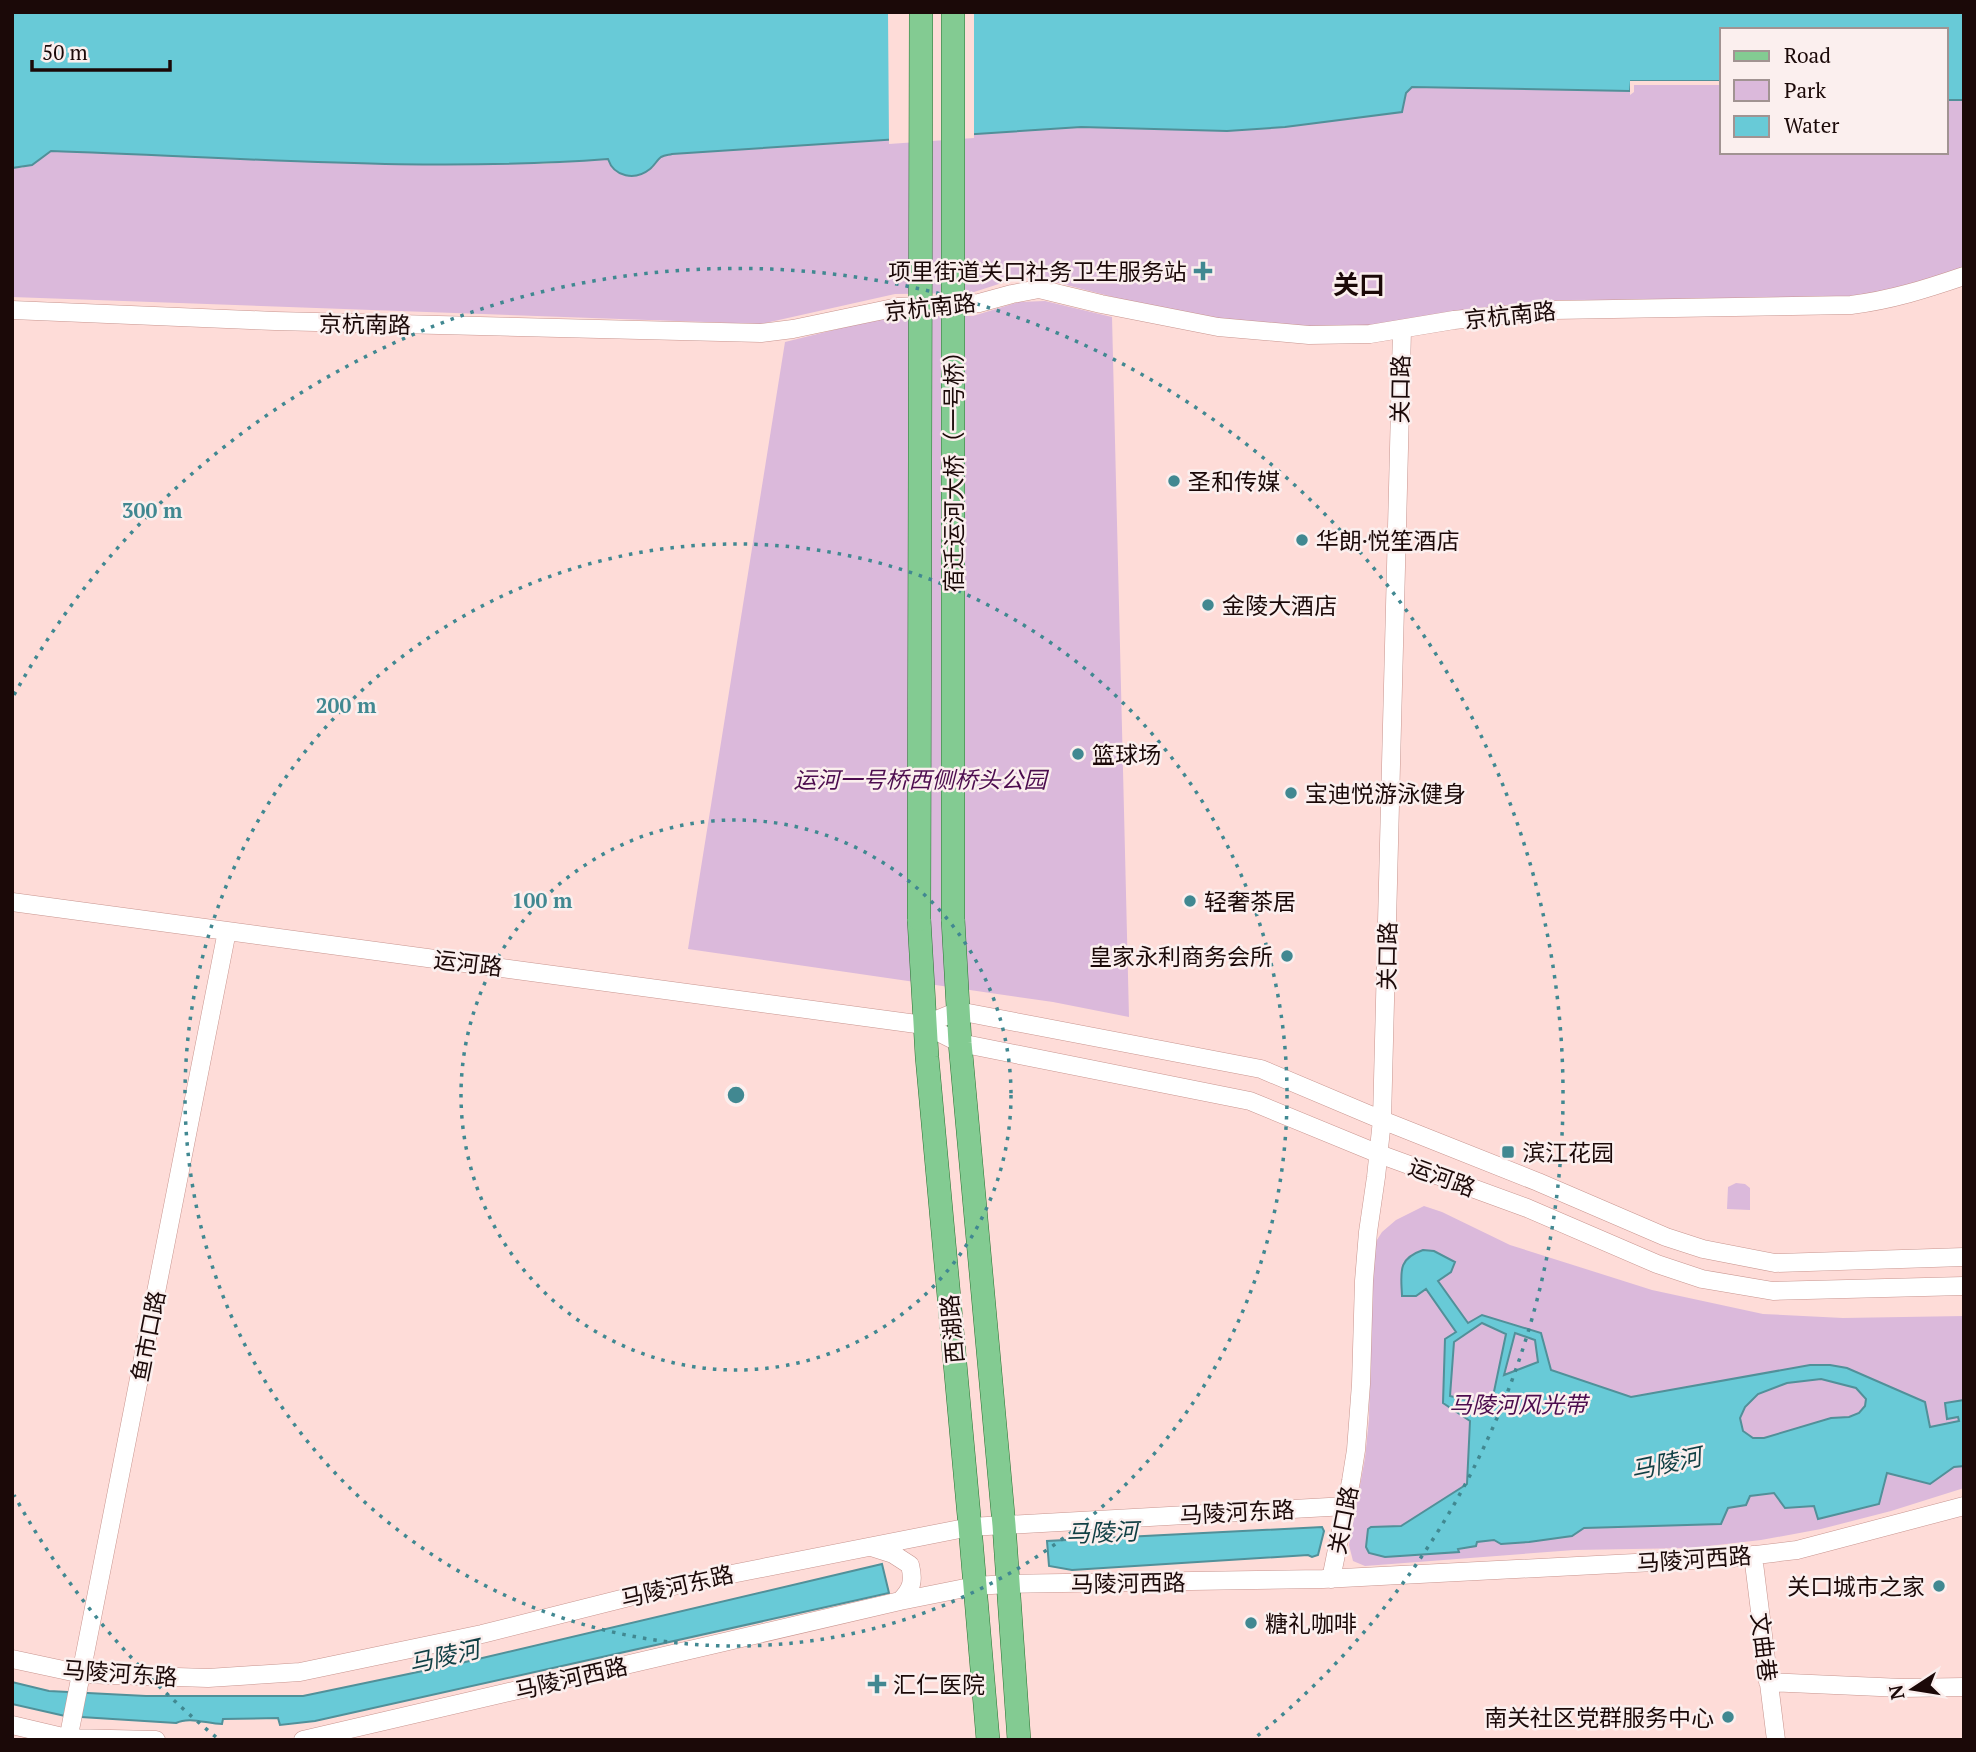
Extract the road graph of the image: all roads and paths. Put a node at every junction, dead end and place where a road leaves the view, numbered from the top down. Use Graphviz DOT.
graph roads {
  1 [pos="921,12"];
  2 [pos="953,12"];
  3 [pos="1964,276"];
  4 [pos="12,310"];
  5 [pos="1402,330"];
  6 [pos="12,902"];
  7 [pos="919,919"];
  8 [pos="953,919"];
  9 [pos="227,931"];
  10 [pos="958,1011"];
  11 [pos="924,1025"];
  12 [pos="960,1043"];
  13 [pos="1382,1120"];
  14 [pos="1379,1154"];
  15 [pos="1964,1257"];
  16 [pos="1964,1286"];
  17 [pos="1346,1506"];
  18 [pos="1964,1506"];
  19 [pos="1004,1525"];
  20 [pos="970,1527"];
  21 [pos="869,1546"];
  22 [pos="1753,1555"];
  23 [pos="1331,1579"];
  24 [pos="1008,1584"];
  25 [pos="975,1586"];
  26 [pos="900,1601"];
  27 [pos="12,1659"];
  28 [pos="80,1681"];
  29 [pos="1768,1682"];
  30 [pos="1964,1687"];
  31 [pos="12,1724"];
  32 [pos="67,1739"];
  33 [pos="156,1740"];
  34 [pos="303,1740"];
  35 [pos="988,1740"];
  36 [pos="1019,1740"];
  37 [pos="1776,1740"];
  1 -- 7 [label="main road, 宿迁运河大桥（一号桥）, bridge"];
  2 -- 8 [label="main road, 宿迁运河大桥（一号桥）, bridge"];
  3 -- 5 [label="street, 京杭南路"];
  4 -- 5 [label="street, 京杭南路"];
  5 -- 13 [label="street, 关口路"];
  6 -- 9 [label="street, 运河路"];
  7 -- 11 [label="main road, 西湖路"];
  8 -- 10 [label="main road, 西湖路"];
  9 -- 11 [label="street, 运河路"];
  9 -- 28 [label="street, 鱼市口路"];
  10 -- 11 [label="street"];
  10 -- 12 [label="main road, 西湖路"];
  10 -- 13 [label="street, 运河路"];
  11 -- 12 [label="street, 运河路"];
  11 -- 20 [label="main road, 西湖路"];
  12 -- 14 [label="street, 运河路"];
  12 -- 19 [label="main road, 西湖路"];
  13 -- 14 [label="street, 关口路"];
  13 -- 15 [label="street, 运河路"];
  14 -- 16 [label="street, 运河路"];
  14 -- 17 [label="street, 关口路"];
  17 -- 19 [label="street, 马陵河东路"];
  17 -- 23 [label="street, 关口路"];
  18 -- 22 [label="street, 马陵河西路"];
  19 -- 20 [label="street, 马陵河东路"];
  19 -- 24 [label="main road, 西湖路"];
  20 -- 21 [label="street, 马陵河东路"];
  20 -- 25 [label="main road, 西湖路"];
  21 -- 26 [label="street"];
  21 -- 28 [label="street, 马陵河东路"];
  22 -- 23 [label="street, 马陵河西路"];
  22 -- 29 [label="street, 文曲巷"];
  23 -- 24 [label="street, 马陵河西路"];
  24 -- 25 [label="street, 马陵河西路"];
  24 -- 36 [label="main road, 西湖路"];
  25 -- 26 [label="street, 马陵河西路"];
  25 -- 35 [label="main road, 西湖路"];
  26 -- 34 [label="street, 马陵河西路"];
  27 -- 28 [label="street, 马陵河东路"];
  28 -- 32 [label="street, 鱼市口路"];
  29 -- 30 [label="street"];
  29 -- 37 [label="street, 文曲巷"];
  31 -- 32 [label="street"];
  32 -- 33 [label="street"];
}
